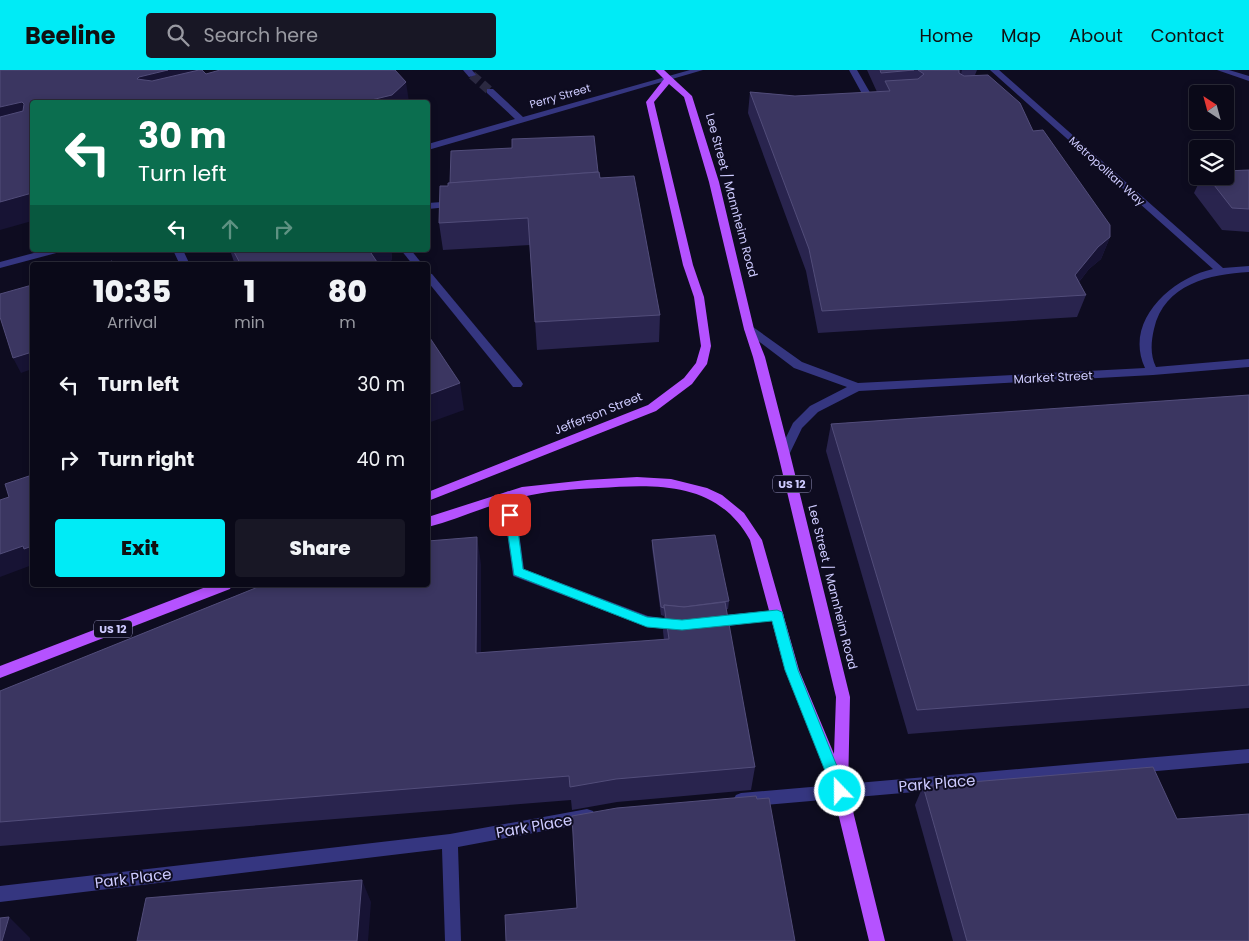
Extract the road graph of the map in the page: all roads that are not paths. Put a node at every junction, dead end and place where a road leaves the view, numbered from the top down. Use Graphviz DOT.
graph roads {
  1 [pos="659,70"];
  2 [pos="699,70"];
  3 [pos="853,70"];
  4 [pos="994,70"];
  5 [pos="1220,70"];
  6 [pos="669,79"];
  7 [pos="1249,80"];
  8 [pos="490,91"];
  9 [pos="887,97"];
  10 [pos="521,120"];
  11 [pos="430,145"];
  12 [pos="466,203"];
  13 [pos="430,206"];
  14 [pos="49,252"];
  15 [pos="408,252"];
  16 [pos="416,262"];
  17 [pos="0,265"];
  18 [pos="1249,268"];
  19 [pos="1221,272"];
  20 [pos="430,278"];
  21 [pos="750,329"];
  22 [pos="1249,363"];
  23 [pos="1152,371"];
  24 [pos="517,384"];
  25 [pos="857,388"];
  26 [pos="784,454"];
  27 [pos="430,496"];
  28 [pos="508,496"];
  29 [pos="430,521"];
  30 [pos="220,587"];
  31 [pos="777,616"];
  32 [pos="0,672"];
  33 [pos="1249,756"];
  34 [pos="840,791"];
  35 [pos="724,801"];
  36 [pos="598,814"];
  37 [pos="450,841"];
  38 [pos="0,894"];
  39 [pos="452,941"];
  40 [pos="877,941"];
  1 -- 6 [label="main road, Lee Street / Mannheim Road / US 12"];
  2 -- 6 [label="street, Perry Street"];
  3 -- 9 [label="street"];
  4 -- 19 [label="street, Metropolitan Way"];
  5 -- 7 [label="street"];
  6 -- 10 [label="street, Perry Street"];
  6 -- 21 [label="main road, Lee Street / Mannheim Road / US 12"];
  6 -- 27 [label="main road, Jefferson Street"];
  8 -- 10 [label="street"];
  10 -- 11 [label="street, Perry Street"];
  12 -- 13 [label="street"];
  14 -- 17 [label="street"];
  15 -- 16 [label="street"];
  18 -- 19 [label="street"];
  19 -- 23 [label="street"];
  20 -- 24 [label="street"];
  21 -- 25 [label="street, Market Street"];
  21 -- 26 [label="main road, Lee Street / Mannheim Road / US 12"];
  22 -- 23 [label="street, Market Street"];
  23 -- 25 [label="street, Market Street"];
  25 -- 26 [label="street, Market Street"];
  26 -- 34 [label="main road, Lee Street / Mannheim Road / US 12"];
  28 -- 29 [label="main road"];
  28 -- 31 [label="street"];
  28 -- 31 [label="main road"];
  30 -- 32 [label="main road, US 12"];
  31 -- 34 [label="main road"];
  33 -- 34 [label="street, Park Place"];
  34 -- 35 [label="street, Park Place"];
  34 -- 40 [label="main road, Lee Street / Mannheim Road / US 12"];
  36 -- 37 [label="street, Park Place"];
  37 -- 38 [label="street, Park Place"];
  37 -- 39 [label="street"];
}
